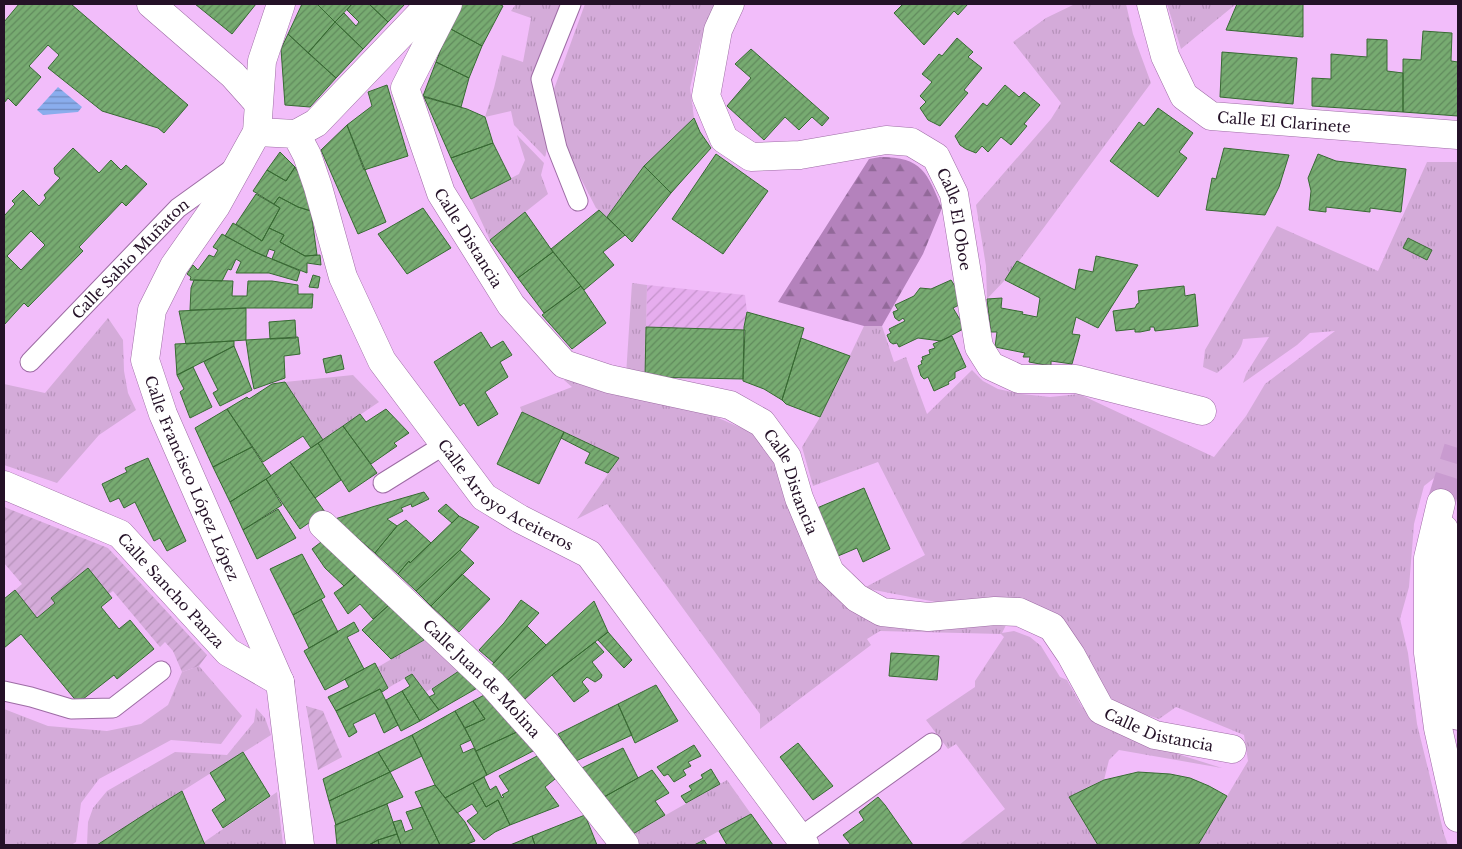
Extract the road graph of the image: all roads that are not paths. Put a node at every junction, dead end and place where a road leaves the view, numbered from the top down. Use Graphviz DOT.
graph roads {
  1 [pos="151,4"];
  2 [pos="280,4"];
  3 [pos="430,4"];
  4 [pos="448,4"];
  5 [pos="571,4"];
  6 [pos="730,4"];
  7 [pos="1151,4"];
  8 [pos="258,103"];
  9 [pos="257,132"];
  10 [pos="296,134"];
  11 [pos="1458,135"];
  12 [pos="239,165"];
  13 [pos="578,201"];
  14 [pos="30,362"];
  15 [pos="1202,411"];
  16 [pos="444,445"];
  17 [pos="383,483"];
  18 [pos="4,485"];
  19 [pos="323,525"];
  20 [pos="160,671"];
  21 [pos="280,682"];
  22 [pos="4,691"];
  23 [pos="1458,716"];
  24 [pos="932,743"];
  25 [pos="1232,749"];
  26 [pos="1458,818"];
  27 [pos="802,841"];
  28 [pos="300,845"];
  29 [pos="625,845"];
  1 -- 8 [label="street"];
  2 -- 8 [label="street"];
  3 -- 10 [label="street"];
  4 -- 25 [label="street, Calle Distancia"];
  5 -- 13 [label="lane"];
  6 -- 15 [label="street, Calle El Oboe"];
  7 -- 11 [label="street, Calle El Clarinete"];
  8 -- 9 [label="street"];
  9 -- 10 [label="street"];
  9 -- 12 [label="street, Calle Francisco López López"];
  10 -- 16 [label="street, Calle Arroyo Aceiteros"];
  12 -- 14 [label="lane, Calle Sabio Muñaton"];
  12 -- 21 [label="street, Calle Francisco López López"];
  16 -- 17 [label="lane"];
  16 -- 27 [label="street, Calle Arroyo Aceiteros"];
  18 -- 21 [label="street, Calle Sancho Panza"];
  19 -- 29 [label="street, Calle Juan de Molina"];
  20 -- 22 [label="lane"];
  21 -- 28 [label="street, Calle Francisco López López"];
  23 -- 26 [label="street"];
  24 -- 27 [label="lane"];
}
